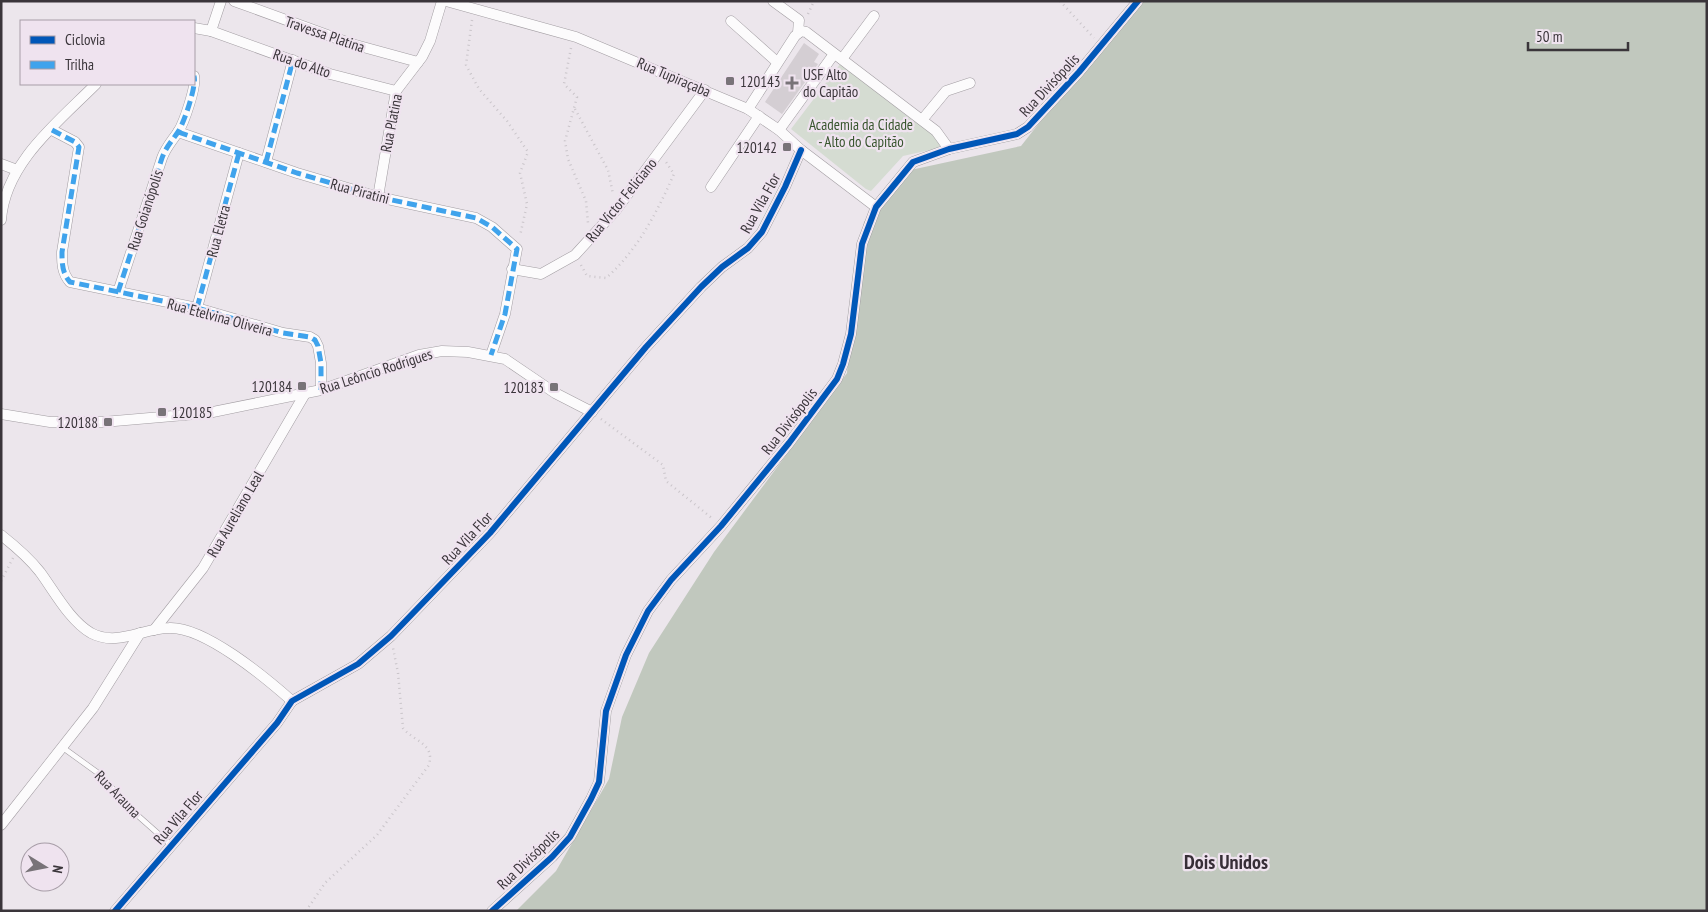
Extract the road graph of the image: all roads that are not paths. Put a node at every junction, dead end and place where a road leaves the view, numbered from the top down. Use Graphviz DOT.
graph roads {
  1 [pos="221,1"];
  2 [pos="234,1"];
  3 [pos="442,1"];
  4 [pos="446,1"];
  5 [pos="773,1"];
  6 [pos="1138,1"];
  7 [pos="474,5"];
  8 [pos="874,16"];
  9 [pos="731,20"];
  10 [pos="195,28"];
  11 [pos="211,31"];
  12 [pos="802,32"];
  13 [pos="838,56"];
  14 [pos="293,60"];
  15 [pos="418,62"];
  16 [pos="776,62"];
  17 [pos="970,83"];
  18 [pos="95,85"];
  19 [pos="192,85"];
  20 [pos="705,90"];
  21 [pos="396,91"];
  22 [pos="748,109"];
  23 [pos="759,116"];
  24 [pos="922,120"];
  25 [pos="52,130"];
  26 [pos="779,130"];
  27 [pos="178,132"];
  28 [pos="949,149"];
  29 [pos="802,150"];
  30 [pos="240,153"];
  31 [pos="266,162"];
  32 [pos="1,164"];
  33 [pos="17,170"];
  34 [pos="711,187"];
  35 [pos="378,197"];
  36 [pos="876,207"];
  37 [pos="1,220"];
  38 [pos="512,269"];
  39 [pos="118,292"];
  40 [pos="197,308"];
  41 [pos="491,355"];
  42 [pos="321,390"];
  43 [pos="306,392"];
  44 [pos="592,412"];
  45 [pos="1,414"];
  46 [pos="1,535"];
  47 [pos="154,630"];
  48 [pos="140,633"];
  49 [pos="292,701"];
  50 [pos="62,747"];
  51 [pos="1,825"];
  52 [pos="170,845"];
  53 [pos="115,911"];
  54 [pos="492,911"];
  1 -- 11 [label="street"];
  2 -- 15 [label="street, Travessa Platina"];
  3 -- 15 [label="street, Rua Platina"];
  4 -- 7 [label="street, Rua Tupiraçaba"];
  5 -- 12 [label="street"];
  6 -- 28 [label="street, Rua Divisópolis"];
  7 -- 20 [label="street, Rua Tupiraçaba"];
  8 -- 13 [label="street"];
  9 -- 16 [label="street"];
  10 -- 11 [label="street, Rua do Alto"];
  11 -- 14 [label="street, Rua do Alto"];
  12 -- 13 [label="street"];
  12 -- 16 [label="street"];
  13 -- 24 [label="street"];
  13 -- 26 [label="street"];
  14 -- 21 [label="street, Rua do Alto"];
  14 -- 31 [label="street"];
  15 -- 21 [label="street, Rua Platina"];
  16 -- 22 [label="street"];
  17 -- 24 [label="street"];
  18 -- 25 [label="street"];
  19 -- 27 [label="street, Rua Goianópolis"];
  20 -- 22 [label="street, Rua Tupiraçaba"];
  20 -- 38 [label="street, Rua Victor Feliciano"];
  21 -- 35 [label="street, Rua Platina"];
  22 -- 23 [label="street, Rua Tupiraçaba"];
  23 -- 26 [label="street, Rua Tupiraçaba"];
  23 -- 34 [label="street"];
  24 -- 28 [label="street"];
  25 -- 33 [label="street"];
  25 -- 39 [label="street, Rua Etelvina Oliveira"];
  26 -- 29 [label="street, Rua Tupiraçaba"];
  27 -- 30 [label="street, Rua Piratini"];
  27 -- 39 [label="street, Rua Goianópolis"];
  28 -- 36 [label="street, Rua Divisópolis"];
  29 -- 36 [label="street, Rua Tupiraçaba"];
  29 -- 44 [label="street, Rua Vila Flor"];
  30 -- 31 [label="street, Rua Piratini"];
  30 -- 40 [label="street, Rua Eletra"];
  31 -- 35 [label="street, Rua Piratini"];
  32 -- 33 [label="street"];
  33 -- 37 [label="street"];
  35 -- 38 [label="street, Rua Piratini"];
  36 -- 54 [label="street, Rua Divisópolis"];
  38 -- 41 [label="street"];
  39 -- 40 [label="street, Rua Etelvina Oliveira"];
  40 -- 42 [label="street, Rua Etelvina Oliveira"];
  41 -- 42 [label="street, Rua Leôncio Rodrigues"];
  41 -- 44 [label="street, Rua Leôncio Rodrigues"];
  42 -- 43 [label="street, Rua Leôncio Rodrigues"];
  43 -- 45 [label="street, Rua Leôncio Rodrigues"];
  43 -- 47 [label="street, Rua Aureliano Leal"];
  44 -- 49 [label="street, Rua Vila Flor"];
  46 -- 48 [label="street"];
  47 -- 48 [label="street"];
  47 -- 49 [label="street"];
  48 -- 50 [label="street"];
  49 -- 52 [label="street, Rua Vila Flor"];
  50 -- 51 [label="street"];
  50 -- 52 [label="lane, Rua Arauna"];
  52 -- 53 [label="street, Rua Vila Flor"];
}
